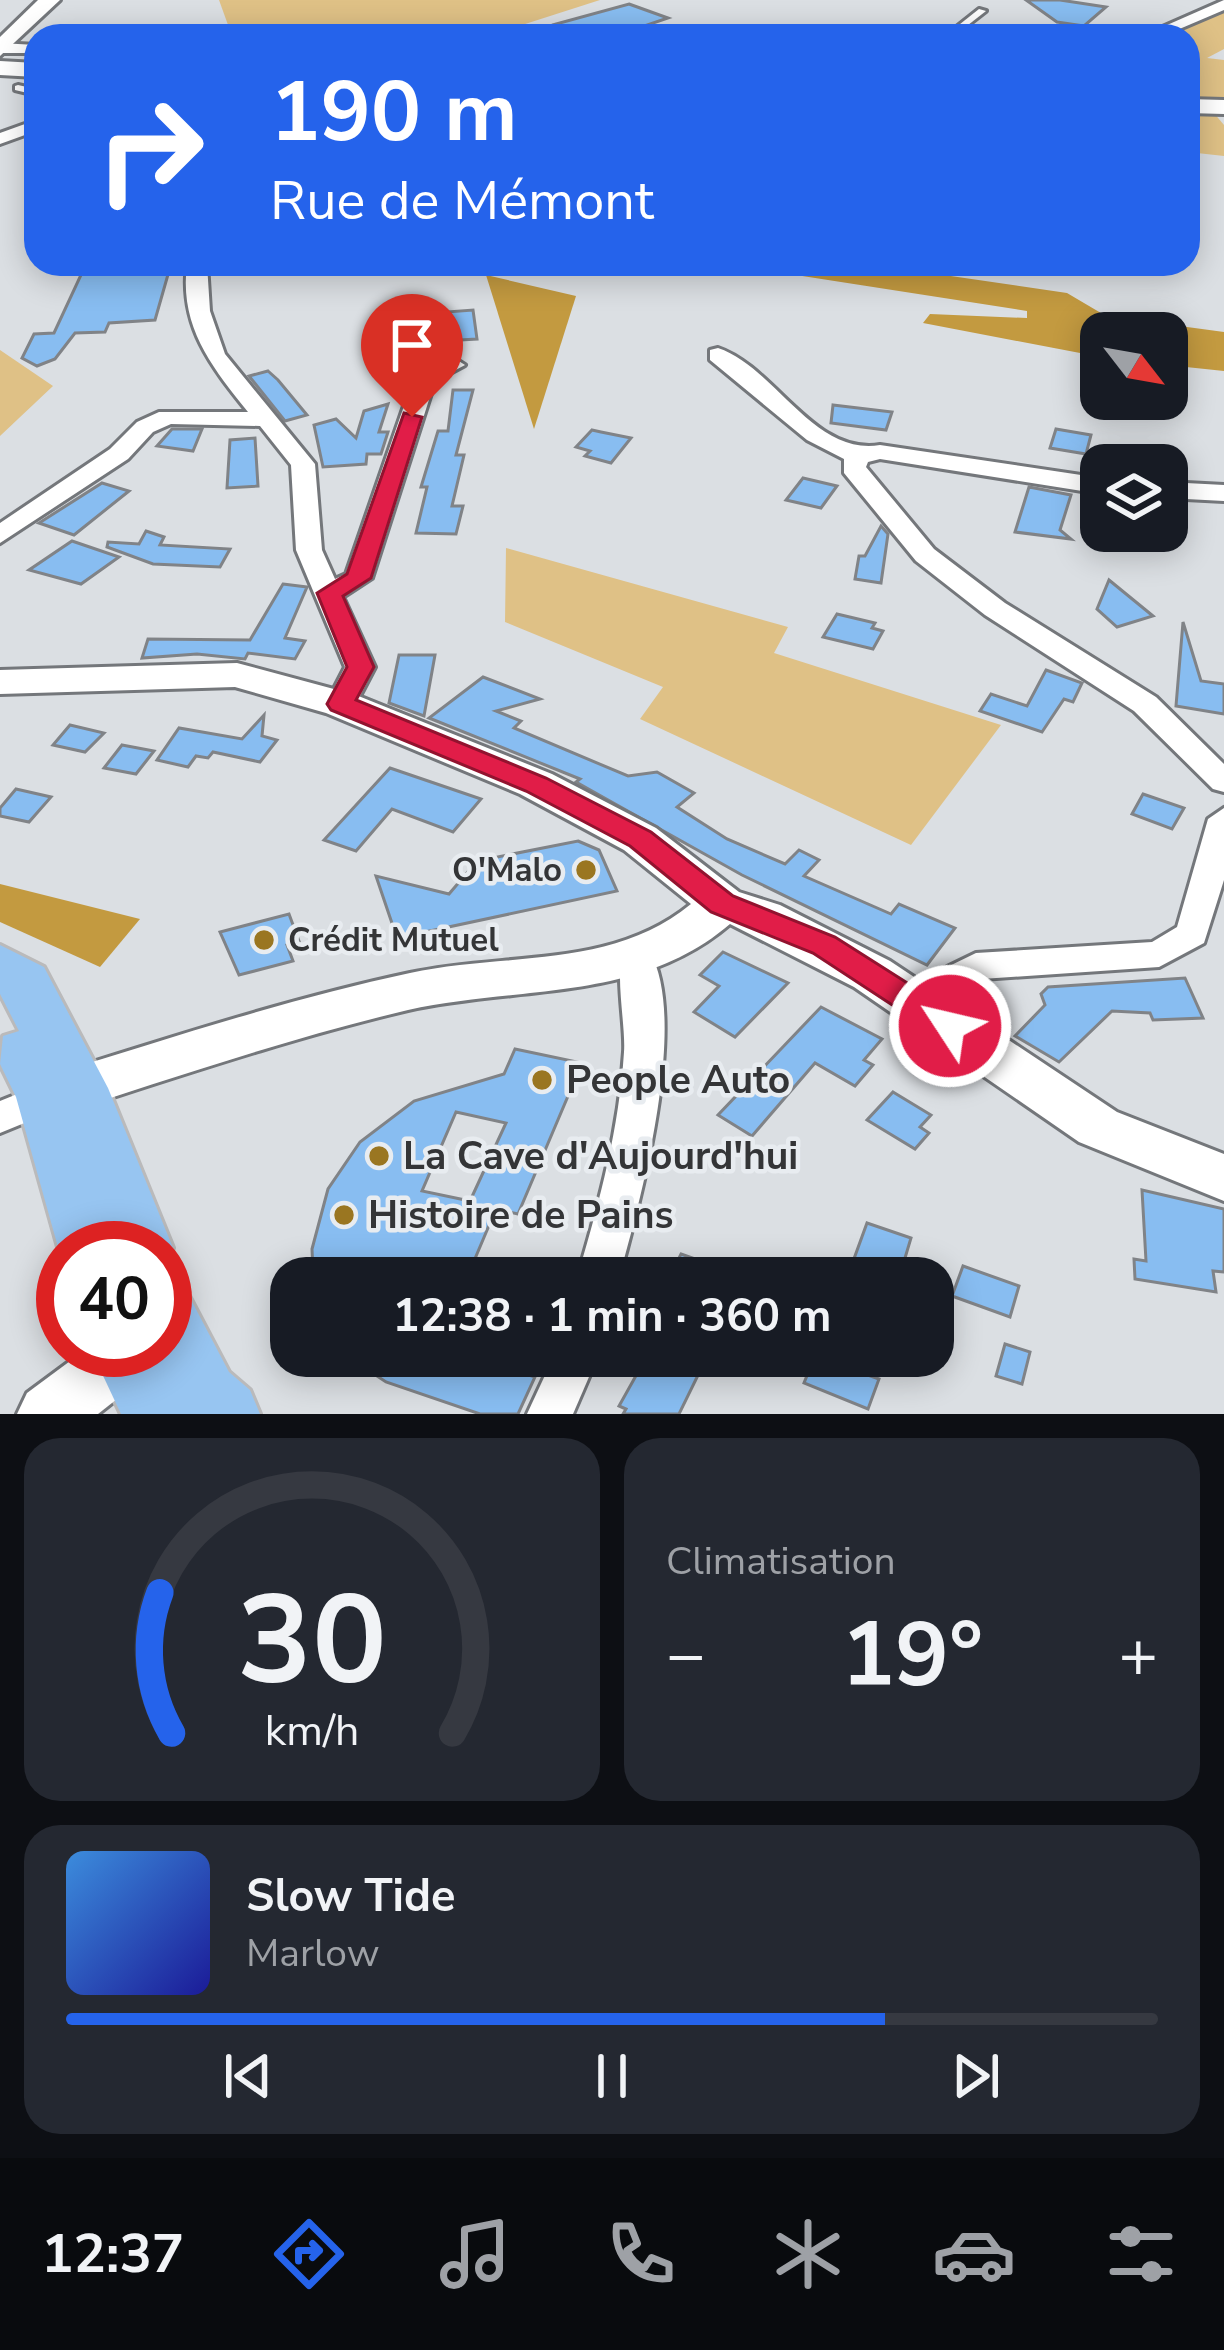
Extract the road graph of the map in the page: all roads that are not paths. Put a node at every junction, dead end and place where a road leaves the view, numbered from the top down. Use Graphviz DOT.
graph roads {
  1 [pos="1224,5"];
  2 [pos="982,10"];
  3 [pos="964,24"];
  4 [pos="1179,24"];
  5 [pos="195,276"];
  6 [pos="718,355"];
  7 [pos="454,365"];
  8 [pos="261,419"];
  9 [pos="857,456"];
  10 [pos="1080,483"];
  11 [pos="1188,491"];
  12 [pos="1224,493"];
  13 [pos="7,526"];
  14 [pos="330,593"];
  15 [pos="0,682"];
  16 [pos="340,704"];
  17 [pos="1224,782"];
  18 [pos="1224,819"];
  19 [pos="722,904"];
  20 [pos="637,961"];
  21 [pos="0,966"];
  22 [pos="913,1000"];
  23 [pos="0,1005"];
  24 [pos="41,1101"];
  25 [pos="1224,1178"];
  26 [pos="79,1221"];
  27 [pos="122,1221"];
  28 [pos="604,1257"];
  29 [pos="139,1377"];
  30 [pos="567,1377"];
  31 [pos="49,1414"];
  32 [pos="550,1414"];
  1 -- 4 [label="street"];
  2 -- 3 [label="lane"];
  5 -- 8 [label="street"];
  6 -- 9 [label="street"];
  7 -- 14 [label="street"];
  8 -- 13 [label="street"];
  8 -- 14 [label="street"];
  9 -- 10 [label="street"];
  9 -- 17 [label="street"];
  11 -- 12 [label="street"];
  14 -- 16 [label="street"];
  15 -- 16 [label="street"];
  16 -- 19 [label="street"];
  18 -- 22 [label="street"];
  19 -- 20 [label="street"];
  19 -- 22 [label="street"];
  20 -- 24 [label="street"];
  20 -- 28 [label="street"];
  21 -- 24 [label="main road"];
  22 -- 25 [label="street"];
  23 -- 24 [label="main road"];
  24 -- 26 [label="main road"];
  24 -- 27 [label="main road"];
  29 -- 31 [label="street"];
  30 -- 32 [label="street"];
}
